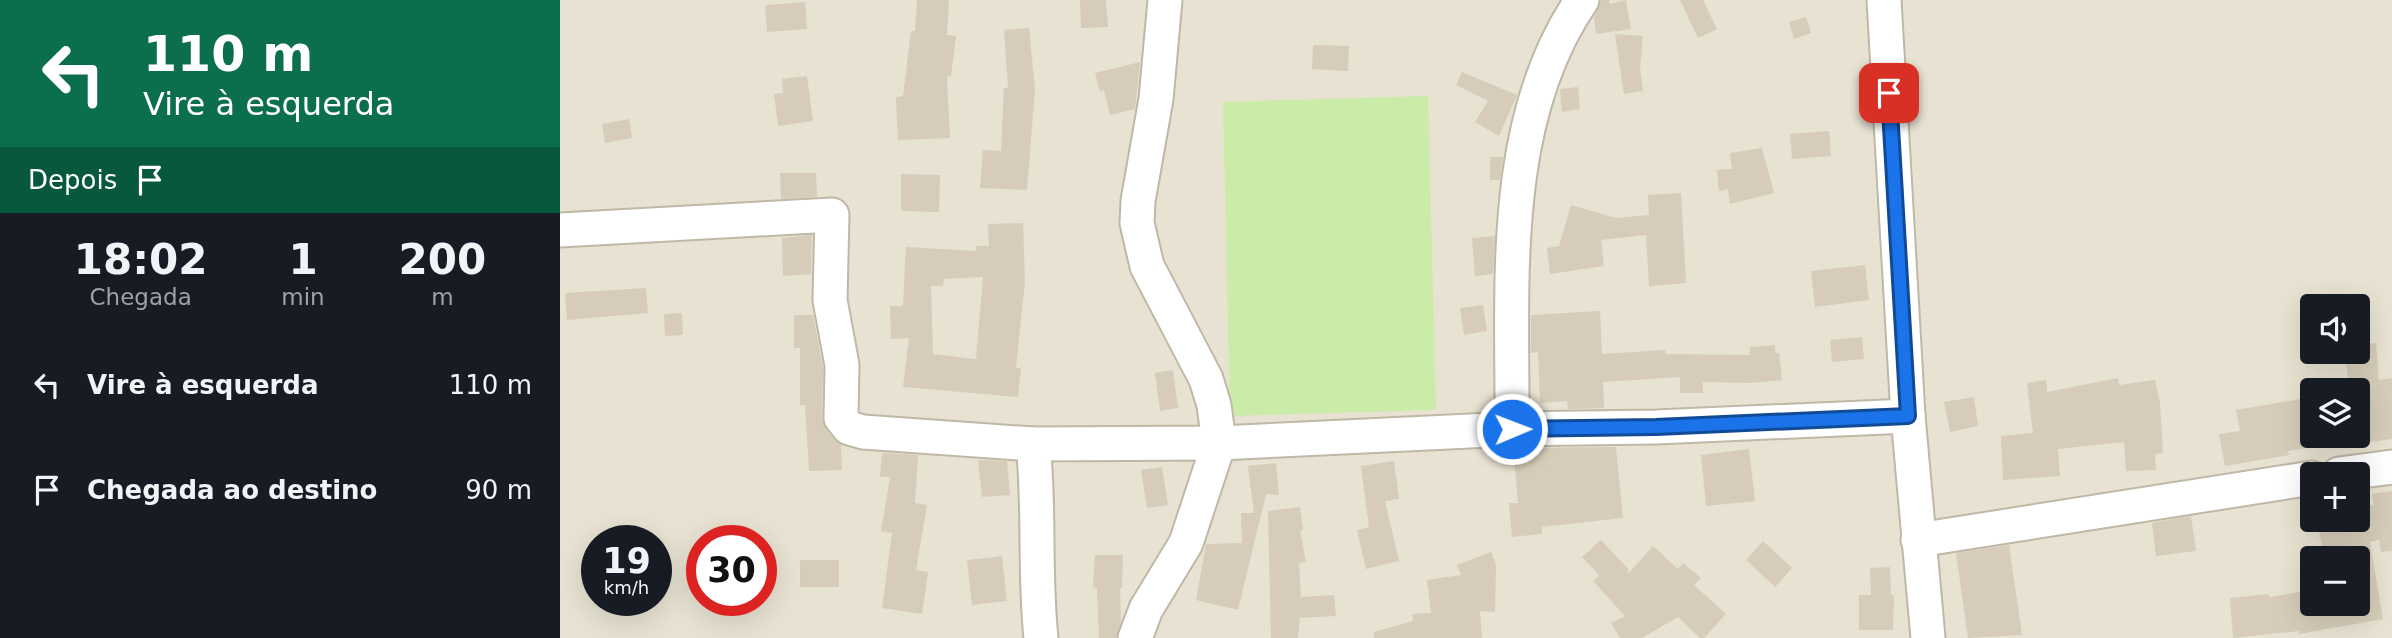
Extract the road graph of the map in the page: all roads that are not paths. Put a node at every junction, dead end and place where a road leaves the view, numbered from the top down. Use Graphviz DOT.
graph roads {
  1 [pos="1166,0"];
  2 [pos="1582,0"];
  3 [pos="1884,0"];
  4 [pos="560,230"];
  5 [pos="1908,416"];
  6 [pos="1512,429"];
  7 [pos="1219,443"];
  8 [pos="1033,444"];
  9 [pos="2392,467"];
  10 [pos="2370,470"];
  11 [pos="2300,480"];
  12 [pos="1918,540"];
  13 [pos="1041,638"];
  14 [pos="1135,638"];
  15 [pos="1927,638"];
  1 -- 7 [label="street"];
  2 -- 6 [label="street"];
  3 -- 5 [label="street"];
  4 -- 8 [label="street"];
  5 -- 6 [label="street"];
  5 -- 12 [label="street"];
  6 -- 7 [label="street"];
  7 -- 8 [label="street"];
  7 -- 14 [label="street"];
  8 -- 13 [label="street"];
  9 -- 10 [label="street"];
  11 -- 12 [label="street"];
  12 -- 15 [label="street"];
}
